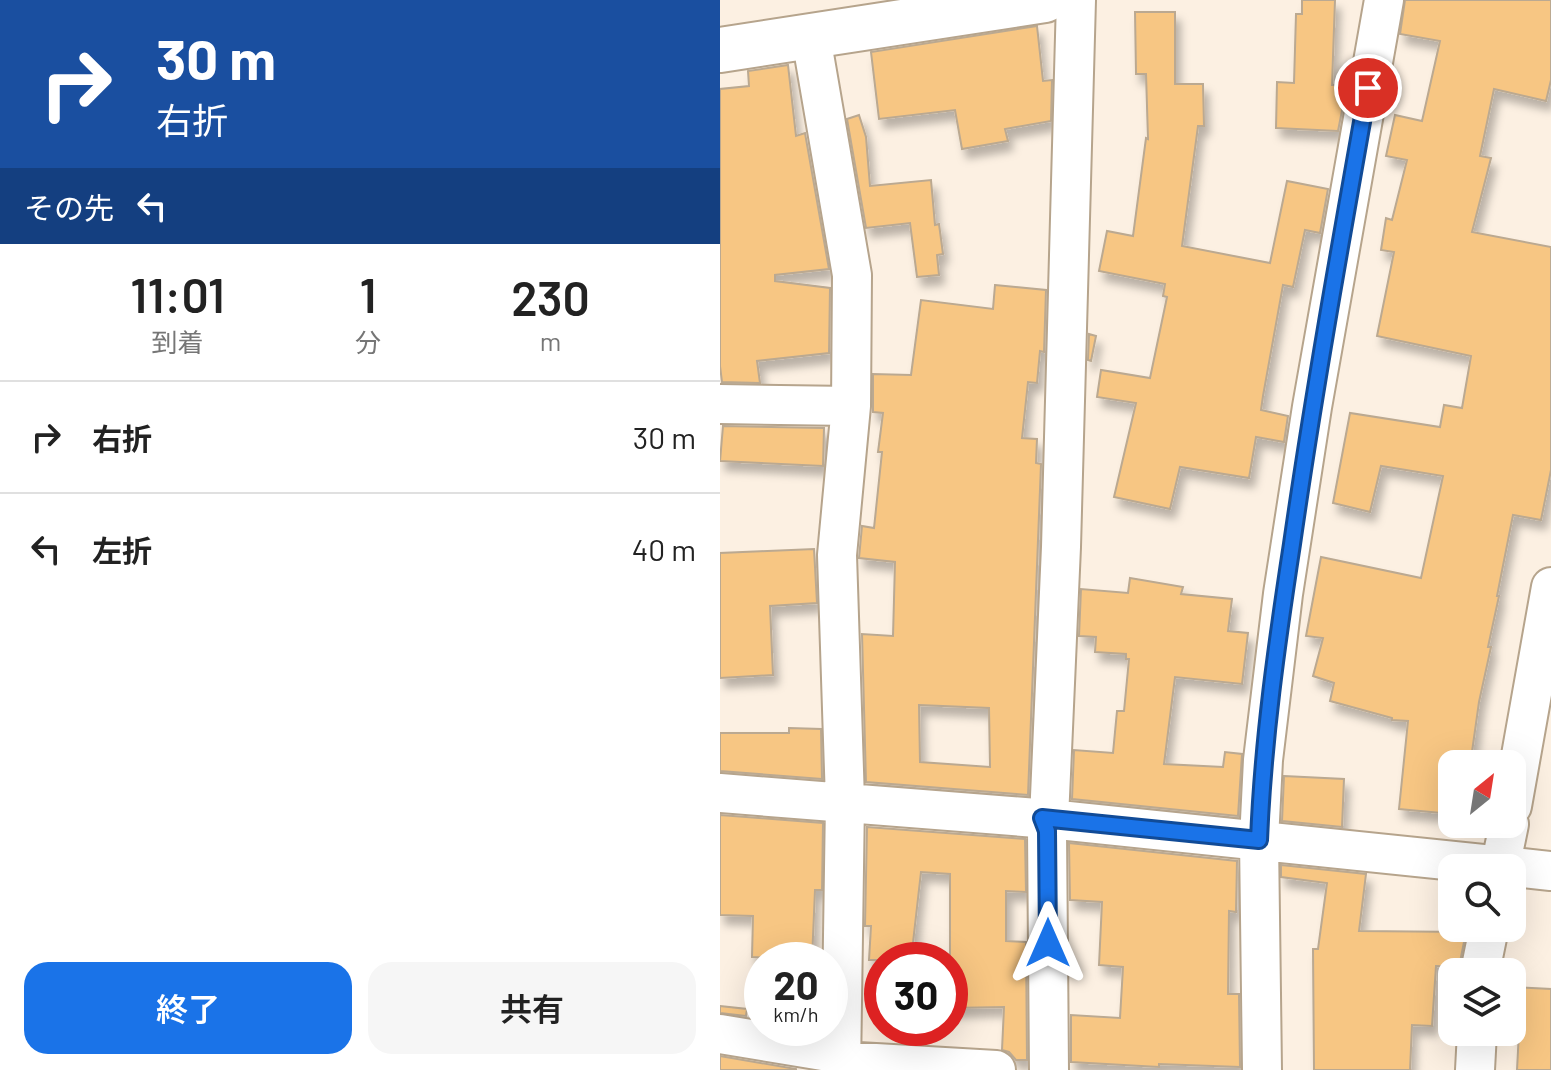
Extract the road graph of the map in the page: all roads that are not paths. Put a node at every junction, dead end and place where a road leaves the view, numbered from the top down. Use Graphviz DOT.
graph roads {
  1 [pos="1045,0"];
  2 [pos="1076,0"];
  3 [pos="1384,0"];
  4 [pos="959,7"];
  5 [pos="811,37"];
  6 [pos="720,50"];
  7 [pos="720,404"];
  8 [pos="851,406"];
  9 [pos="1551,590"];
  10 [pos="1541,710"];
  11 [pos="1526,760"];
  12 [pos="720,793"];
  13 [pos="845,801"];
  14 [pos="1045,818"];
  15 [pos="1259,840"];
  16 [pos="1438,858"];
  17 [pos="1526,867"];
  18 [pos="1551,871"];
  19 [pos="720,1034"];
  20 [pos="1476,1046"];
  21 [pos="841,1062"];
  22 [pos="996,1070"];
  23 [pos="1049,1070"];
  24 [pos="1262,1070"];
  25 [pos="1475,1070"];
  1 -- 4 [label="main road"];
  2 -- 14 [label="street"];
  3 -- 15 [label="street"];
  4 -- 5 [label="main road"];
  5 -- 6 [label="main road"];
  5 -- 8 [label="street"];
  7 -- 8 [label="street"];
  8 -- 13 [label="street"];
  9 -- 10 [label="street"];
  10 -- 11 [label="street"];
  12 -- 13 [label="street"];
  13 -- 14 [label="street"];
  13 -- 21 [label="street"];
  14 -- 15 [label="street"];
  14 -- 23 [label="street"];
  15 -- 16 [label="street"];
  15 -- 24 [label="street"];
  17 -- 18 [label="street"];
  19 -- 21 [label="street"];
  20 -- 25 [label="street"];
  21 -- 22 [label="street"];
}
